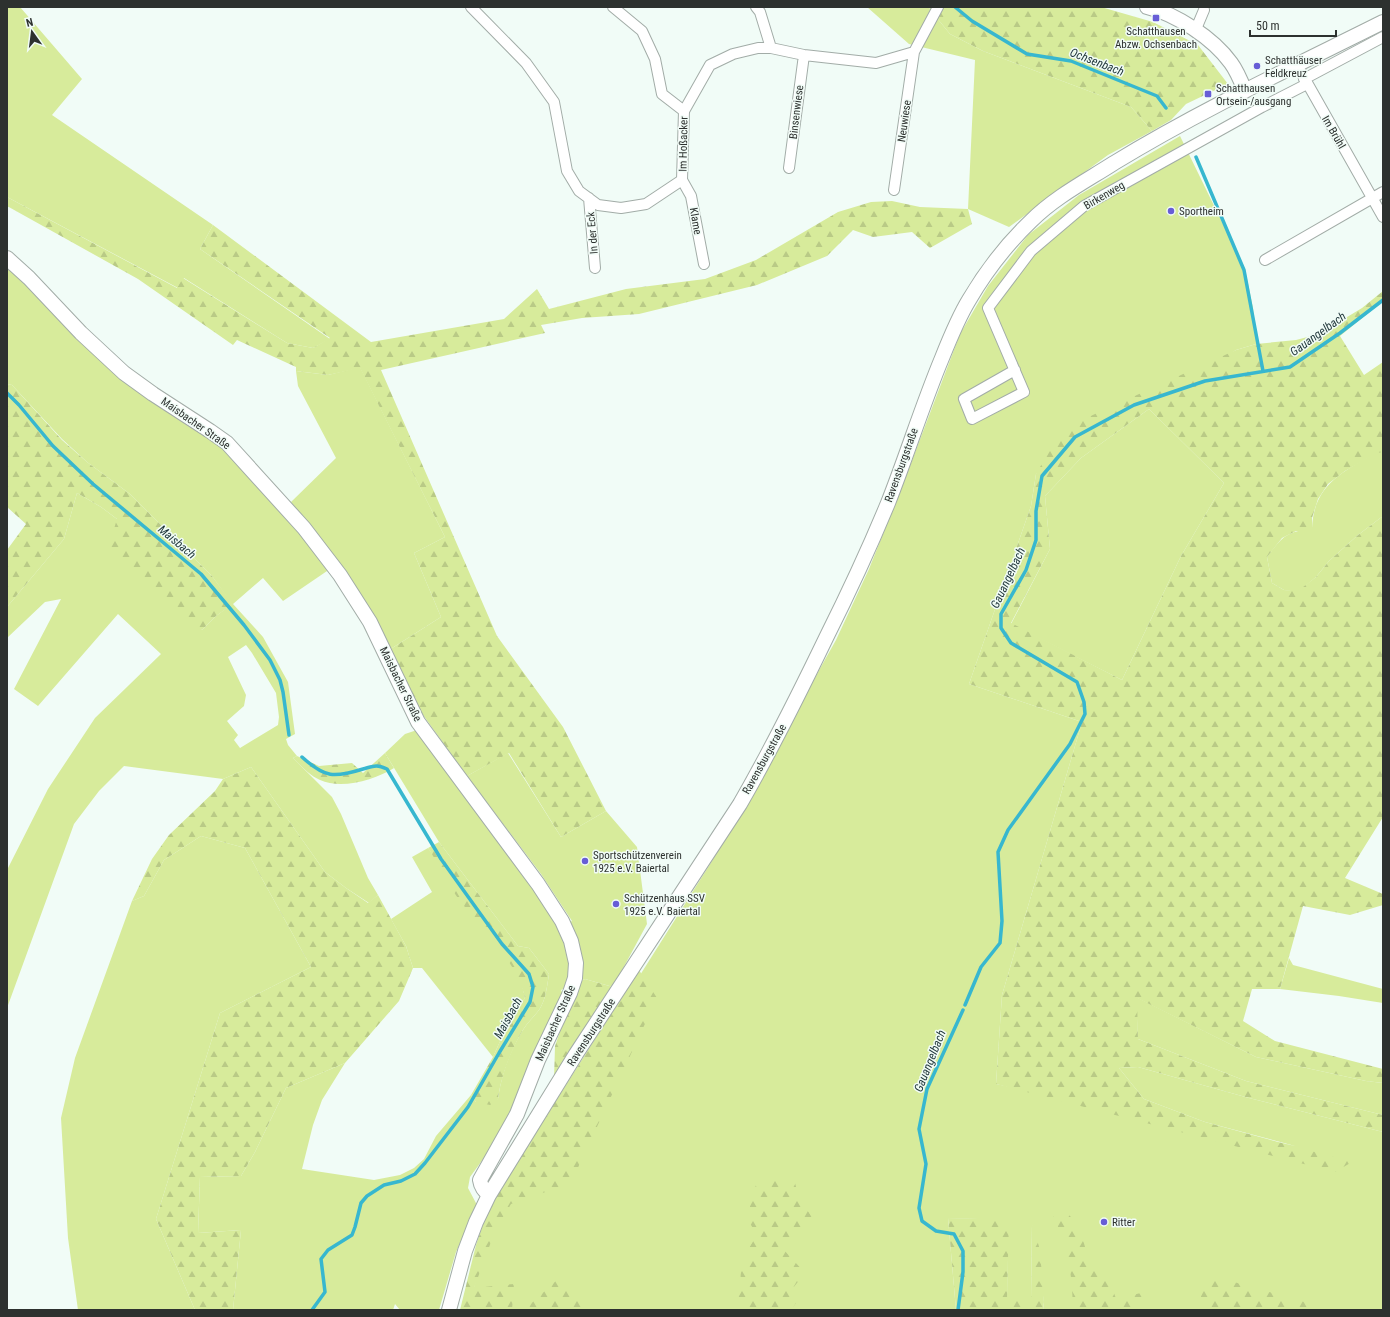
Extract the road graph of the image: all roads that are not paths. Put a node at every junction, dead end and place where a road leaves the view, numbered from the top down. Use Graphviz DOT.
graph roads {
  1 [pos="471,7"];
  2 [pos="613,7"];
  3 [pos="756,7"];
  4 [pos="1147,7"];
  5 [pos="1206,8"];
  6 [pos="937,9"];
  7 [pos="1383,22"];
  8 [pos="1196,29"];
  9 [pos="1383,37"];
  10 [pos="771,48"];
  11 [pos="914,52"];
  12 [pos="804,56"];
  13 [pos="1297,65"];
  14 [pos="1306,81"];
  15 [pos="1245,91"];
  16 [pos="684,111"];
  17 [pos="789,168"];
  18 [pos="682,180"];
  19 [pos="894,190"];
  20 [pos="1383,192"];
  21 [pos="589,198"];
  22 [pos="1372,198"];
  23 [pos="1383,217"];
  24 [pos="7,258"];
  25 [pos="1265,260"];
  26 [pos="704,264"];
  27 [pos="595,268"];
  28 [pos="1015,370"];
  29 [pos="489,1195"];
  30 [pos="450,1310"];
  1 -- 21 [label="street, Im Hoßacker"];
  2 -- 16 [label="street"];
  3 -- 10 [label="street"];
  4 -- 8 [label="main road"];
  5 -- 8 [label="street"];
  6 -- 11 [label="street"];
  7 -- 13 [label="main road"];
  8 -- 15 [label="main road"];
  9 -- 14 [label="street, Birkenweg"];
  10 -- 12 [label="street, Im Hoßacker"];
  10 -- 16 [label="street, Im Hoßacker"];
  11 -- 12 [label="street, Im Hoßacker"];
  11 -- 19 [label="street, Neuwiese"];
  12 -- 17 [label="street, Binsenwiese"];
  13 -- 14 [label="street, Im Brühl"];
  13 -- 15 [label="main road"];
  14 -- 22 [label="street, Im Brühl"];
  14 -- 28 [label="street, Birkenweg"];
  15 -- 29 [label="main road, Ravensburgstraße"];
  16 -- 18 [label="street, Im Hoßacker"];
  18 -- 21 [label="street, Im Hoßacker"];
  18 -- 26 [label="street, Klame"];
  20 -- 22 [label="street"];
  21 -- 27 [label="street, In der Eck"];
  22 -- 23 [label="street, Im Brühl"];
  22 -- 25 [label="street"];
  24 -- 29 [label="main road, Maisbacher Straße"];
  28 -- 28 [label="street, Birkenweg"];
  29 -- 30 [label="main road, Ravensburgstraße"];
}
